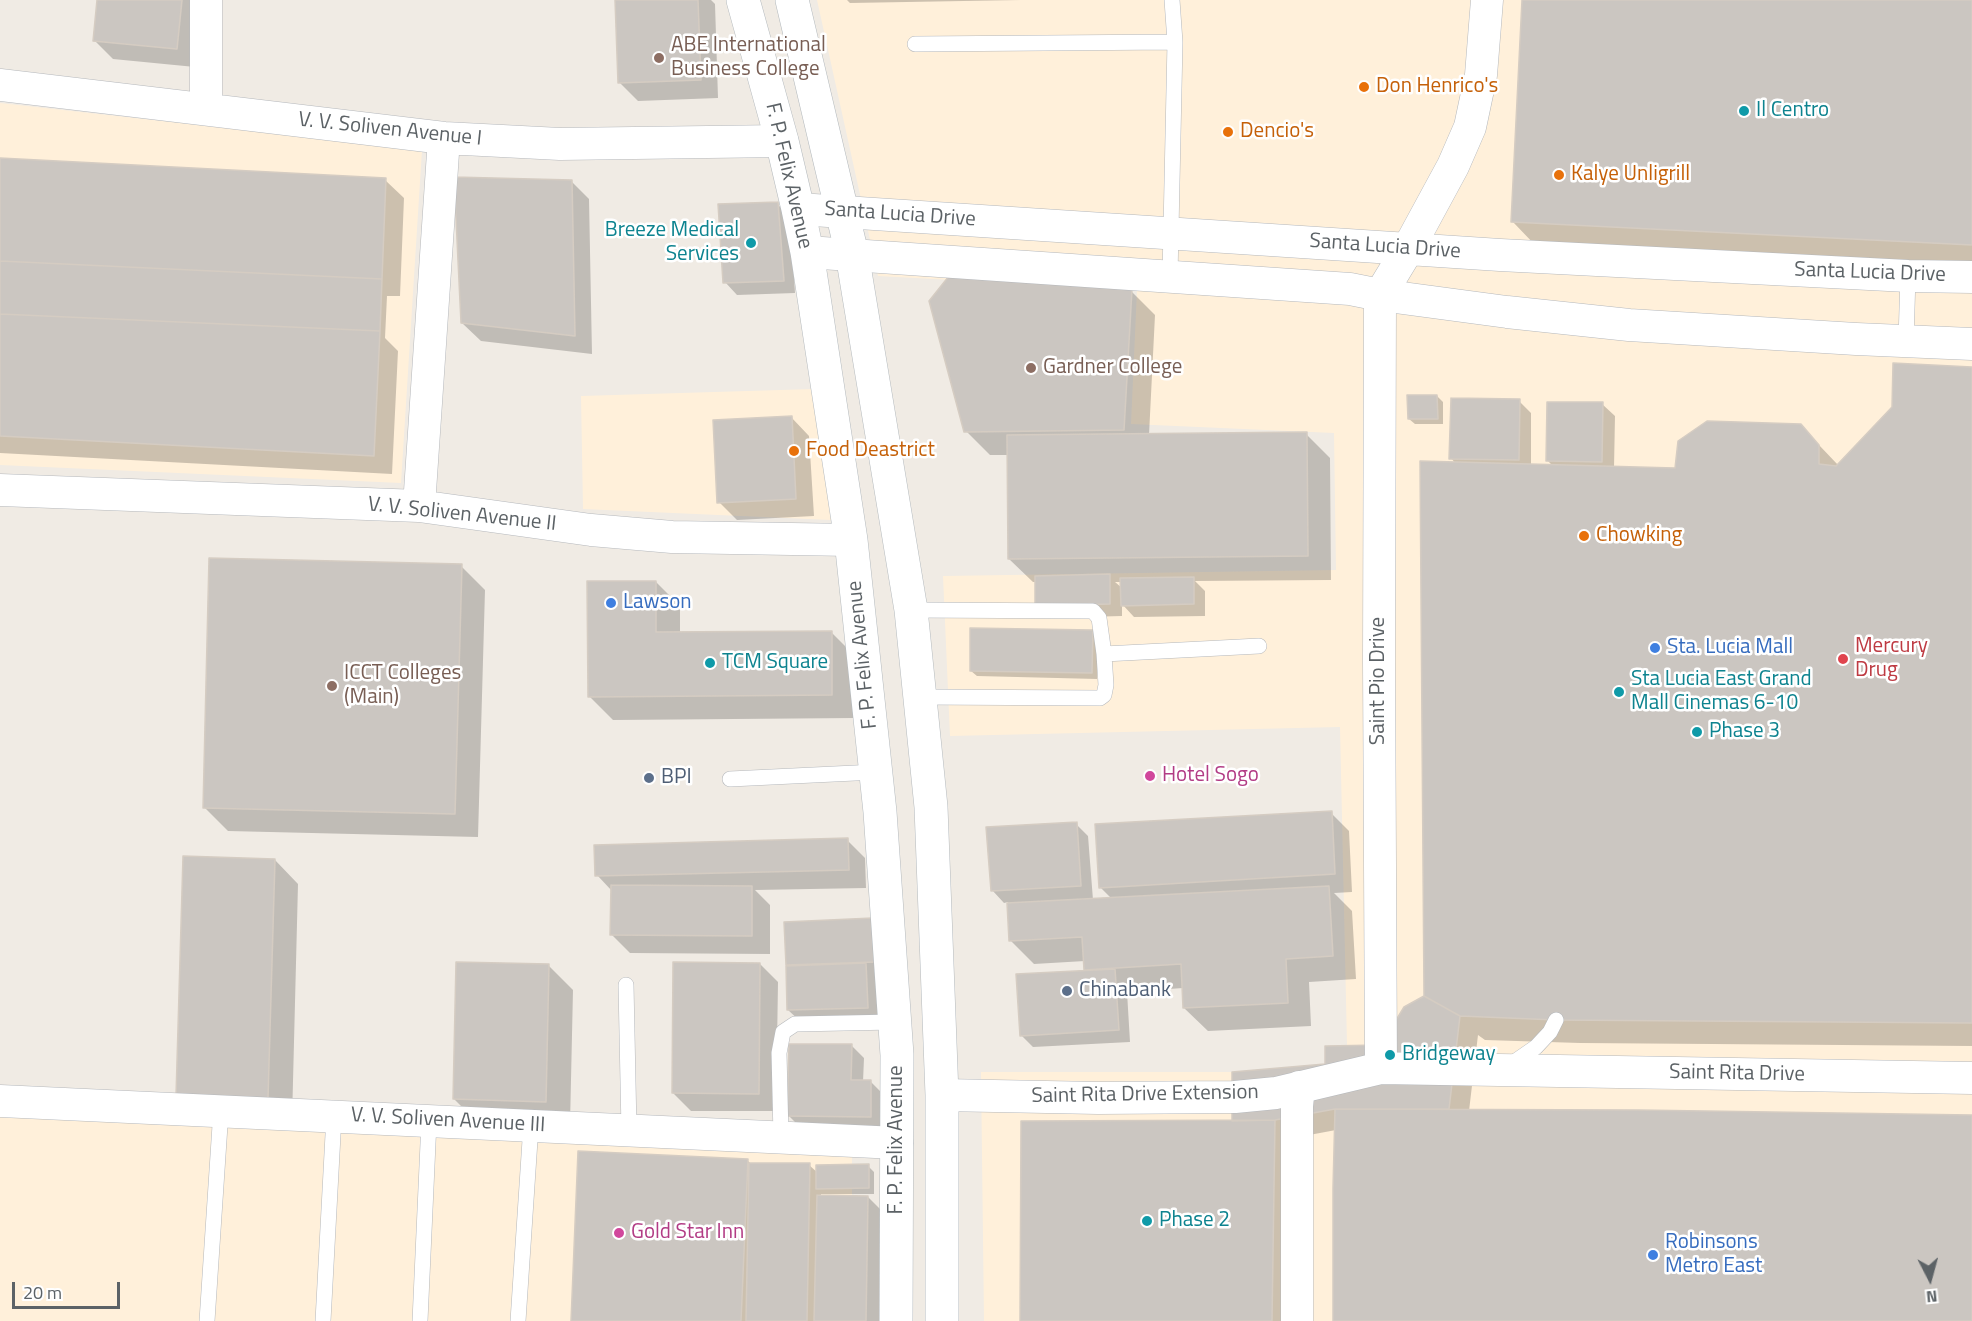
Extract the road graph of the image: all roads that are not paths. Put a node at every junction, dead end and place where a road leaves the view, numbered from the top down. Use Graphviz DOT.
graph roads {
  1 [pos="206,0"];
  2 [pos="744,0"];
  3 [pos="792,0"];
  4 [pos="1172,0"];
  5 [pos="1487,0"];
  6 [pos="1175,42"];
  7 [pos="915,44"];
  8 [pos="0,85"];
  9 [pos="206,109"];
  10 [pos="444,138"];
  11 [pos="782,141"];
  12 [pos="798,209"];
  13 [pos="843,212"];
  14 [pos="1171,232"];
  15 [pos="1408,249"];
  16 [pos="807,252"];
  17 [pos="852,254"];
  18 [pos="1170,276"];
  19 [pos="1908,276"];
  20 [pos="1972,277"];
  21 [pos="1380,295"];
  22 [pos="1906,341"];
  23 [pos="1972,344"];
  24 [pos="0,490"];
  25 [pos="419,506"];
  26 [pos="851,540"];
  27 [pos="911,610"];
  28 [pos="1259,646"];
  29 [pos="1104,654"];
  30 [pos="920,698"];
  31 [pos="876,772"];
  32 [pos="730,779"];
  33 [pos="931,807"];
  34 [pos="880,812"];
  35 [pos="626,985"];
  36 [pos="1556,1020"];
  37 [pos="894,1022"];
  38 [pos="1381,1068"];
  39 [pos="1503,1070"];
  40 [pos="1972,1078"];
  41 [pos="1299,1087"];
  42 [pos="942,1095"];
  43 [pos="0,1101"];
  44 [pos="220,1110"];
  45 [pos="334,1116"];
  46 [pos="429,1120"];
  47 [pos="531,1125"];
  48 [pos="629,1130"];
  49 [pos="781,1136"];
  50 [pos="897,1143"];
  51 [pos="207,1321"];
  52 [pos="323,1321"];
  53 [pos="420,1321"];
  54 [pos="518,1321"];
  55 [pos="896,1321"];
  56 [pos="942,1321"];
  57 [pos="1297,1321"];
  1 -- 9 [label="street"];
  2 -- 11 [label="main road, F. P. Felix Avenue"];
  3 -- 13 [label="main road"];
  4 -- 6 [label="lane"];
  5 -- 15 [label="street"];
  6 -- 7 [label="lane"];
  6 -- 14 [label="lane"];
  8 -- 9 [label="street, V. V. Soliven Avenue I"];
  9 -- 10 [label="street, V. V. Soliven Avenue I"];
  10 -- 11 [label="street, V. V. Soliven Avenue I"];
  10 -- 25 [label="street"];
  11 -- 12 [label="main road, F. P. Felix Avenue"];
  12 -- 13 [label="street, Santa Lucia Drive"];
  12 -- 16 [label="main road, F. P. Felix Avenue"];
  13 -- 14 [label="street, Santa Lucia Drive"];
  13 -- 17 [label="main road"];
  14 -- 15 [label="street, Santa Lucia Drive"];
  14 -- 18 [label="lane"];
  15 -- 19 [label="street, Santa Lucia Drive"];
  15 -- 21 [label="street"];
  16 -- 17 [label="street, Santa Lucia Drive"];
  16 -- 26 [label="main road, F. P. Felix Avenue"];
  17 -- 18 [label="street, Santa Lucia Drive"];
  17 -- 27 [label="main road"];
  18 -- 21 [label="street, Santa Lucia Drive"];
  19 -- 20 [label="street, Santa Lucia Drive"];
  19 -- 22 [label="lane"];
  21 -- 22 [label="street, Santa Lucia Drive"];
  21 -- 38 [label="street, Saint Pio Drive"];
  22 -- 23 [label="street, Santa Lucia Drive"];
  24 -- 25 [label="street, V. V. Soliven Avenue II"];
  25 -- 26 [label="street, V. V. Soliven Avenue II"];
  26 -- 31 [label="main road, F. P. Felix Avenue"];
  27 -- 29 [label="lane"];
  27 -- 30 [label="main road"];
  28 -- 29 [label="lane"];
  29 -- 30 [label="lane"];
  30 -- 33 [label="main road"];
  31 -- 32 [label="lane"];
  31 -- 34 [label="main road, F. P. Felix Avenue"];
  33 -- 34 [label="main road"];
  33 -- 42 [label="main road"];
  34 -- 37 [label="main road, F. P. Felix Avenue"];
  35 -- 48 [label="lane"];
  36 -- 39 [label="lane"];
  37 -- 49 [label="lane"];
  37 -- 50 [label="main road, F. P. Felix Avenue"];
  38 -- 39 [label="street, Saint Rita Drive"];
  38 -- 41 [label="street, Saint Rita Drive Extension"];
  39 -- 40 [label="street, Saint Rita Drive"];
  41 -- 42 [label="street, Saint Rita Drive Extension"];
  41 -- 57 [label="street"];
  42 -- 56 [label="main road"];
  43 -- 44 [label="street, V. V. Soliven Avenue III"];
  44 -- 45 [label="street, V. V. Soliven Avenue III"];
  44 -- 51 [label="lane"];
  45 -- 46 [label="street, V. V. Soliven Avenue III"];
  45 -- 52 [label="lane"];
  46 -- 47 [label="street, V. V. Soliven Avenue III"];
  46 -- 53 [label="lane"];
  47 -- 48 [label="street, V. V. Soliven Avenue III"];
  47 -- 54 [label="lane"];
  48 -- 49 [label="street, V. V. Soliven Avenue III"];
  49 -- 50 [label="street, V. V. Soliven Avenue III"];
  50 -- 55 [label="main road, F. P. Felix Avenue"];
}
